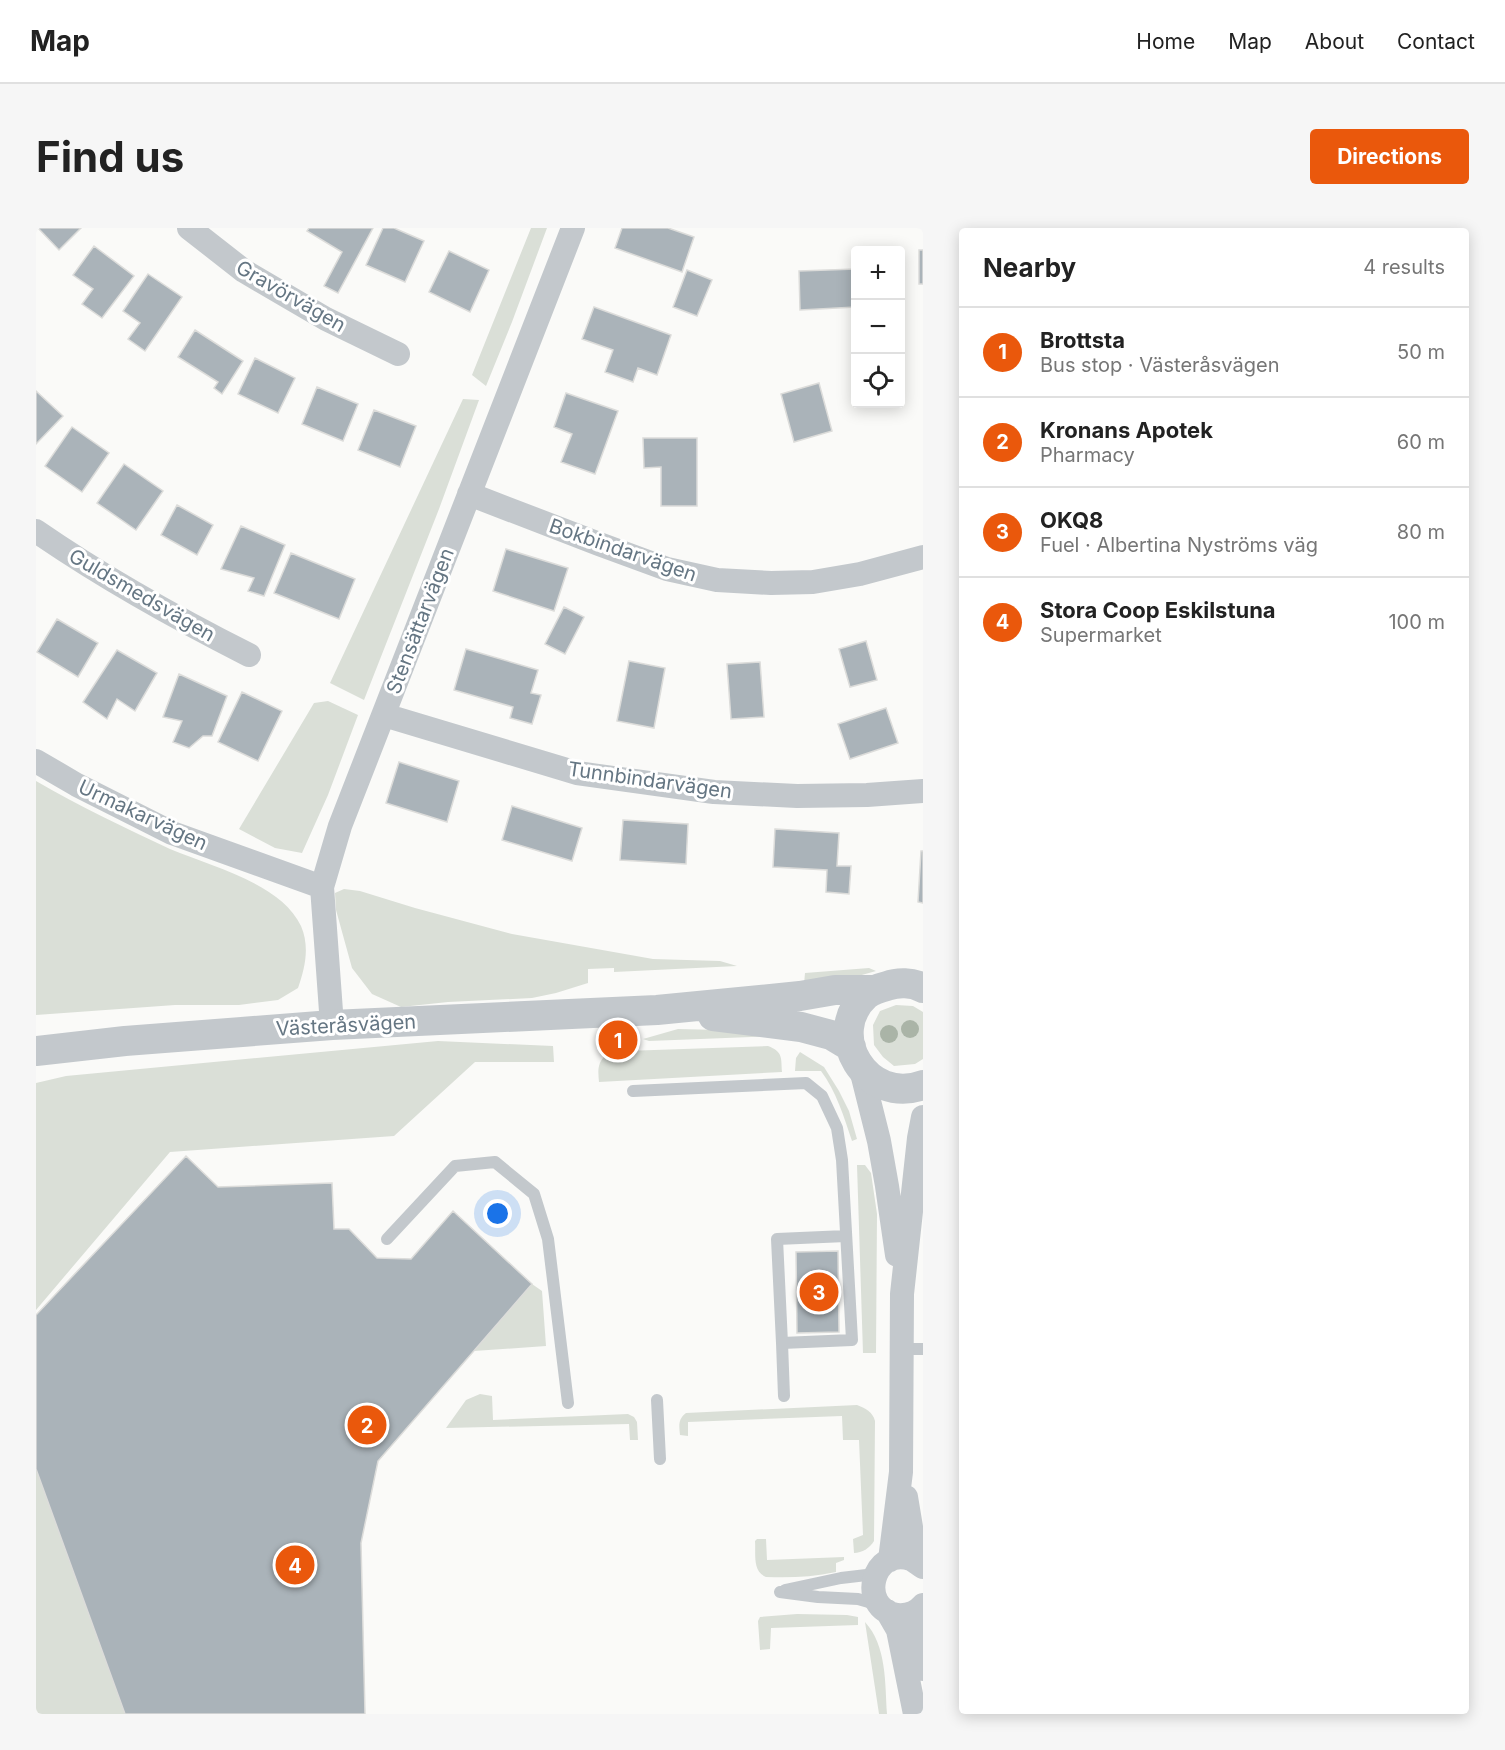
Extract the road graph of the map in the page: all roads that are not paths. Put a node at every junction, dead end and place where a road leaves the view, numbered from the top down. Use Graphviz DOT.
graph roads {
  1 [pos="189,228"];
  2 [pos="573,228"];
  3 [pos="398,354"];
  4 [pos="470,494"];
  5 [pos="36,531"];
  6 [pos="923,557"];
  7 [pos="249,655"];
  8 [pos="384,715"];
  9 [pos="36,760"];
  10 [pos="923,791"];
  11 [pos="322,887"];
  12 [pos="923,988"];
  13 [pos="873,990"];
  14 [pos="657,1010"];
  15 [pos="332,1025"];
  16 [pos="36,1051"];
  17 [pos="856,1058"];
  18 [pos="923,1085"];
  19 [pos="633,1091"];
  20 [pos="923,1117"];
  21 [pos="846,1236"];
  22 [pos="387,1239"];
  23 [pos="902,1294"];
  24 [pos="782,1343"];
  25 [pos="909,1357"];
  26 [pos="784,1396"];
  27 [pos="657,1400"];
  28 [pos="568,1402"];
  29 [pos="660,1459"];
  30 [pos="901,1472"];
  31 [pos="920,1565"];
  32 [pos="883,1567"];
  33 [pos="883,1608"];
  34 [pos="921,1608"];
  35 [pos="923,1669"];
  36 [pos="915,1714"];
  1 -- 3 [label="street, Gravörvägen"];
  2 -- 4 [label="street, Stensättarvägen"];
  4 -- 6 [label="street, Bokbindarvägen"];
  4 -- 8 [label="street, Stensättarvägen"];
  5 -- 7 [label="street, Guldsmedsvägen"];
  8 -- 10 [label="street, Tunnbindarvägen"];
  8 -- 11 [label="street, Stensättarvägen"];
  9 -- 11 [label="street, Urmakarvägen"];
  11 -- 15 [label="street, Stensättarvägen"];
  12 -- 13 [label="street, Västeråsvägen"];
  13 -- 14 [label="street, Västeråsvägen"];
  13 -- 17 [label="street"];
  14 -- 15 [label="street, Västeråsvägen"];
  14 -- 17 [label="street, Västeråsvägen"];
  15 -- 16 [label="street, Västeråsvägen"];
  17 -- 18 [label="street, Västeråsvägen"];
  17 -- 23 [label="street"];
  19 -- 21 [label="lane"];
  20 -- 23 [label="street"];
  21 -- 24 [label="lane"];
  21 -- 24 [label="lane"];
  22 -- 28 [label="lane"];
  23 -- 25 [label="street"];
  24 -- 26 [label="lane"];
  25 -- 30 [label="street"];
  27 -- 29 [label="lane"];
  30 -- 31 [label="street"];
  30 -- 32 [label="street"];
  31 -- 32 [label="street"];
  32 -- 33 [label="street"];
  32 -- 33 [label="lane"];
  33 -- 34 [label="street"];
  33 -- 36 [label="street"];
  34 -- 35 [label="street"];
}
